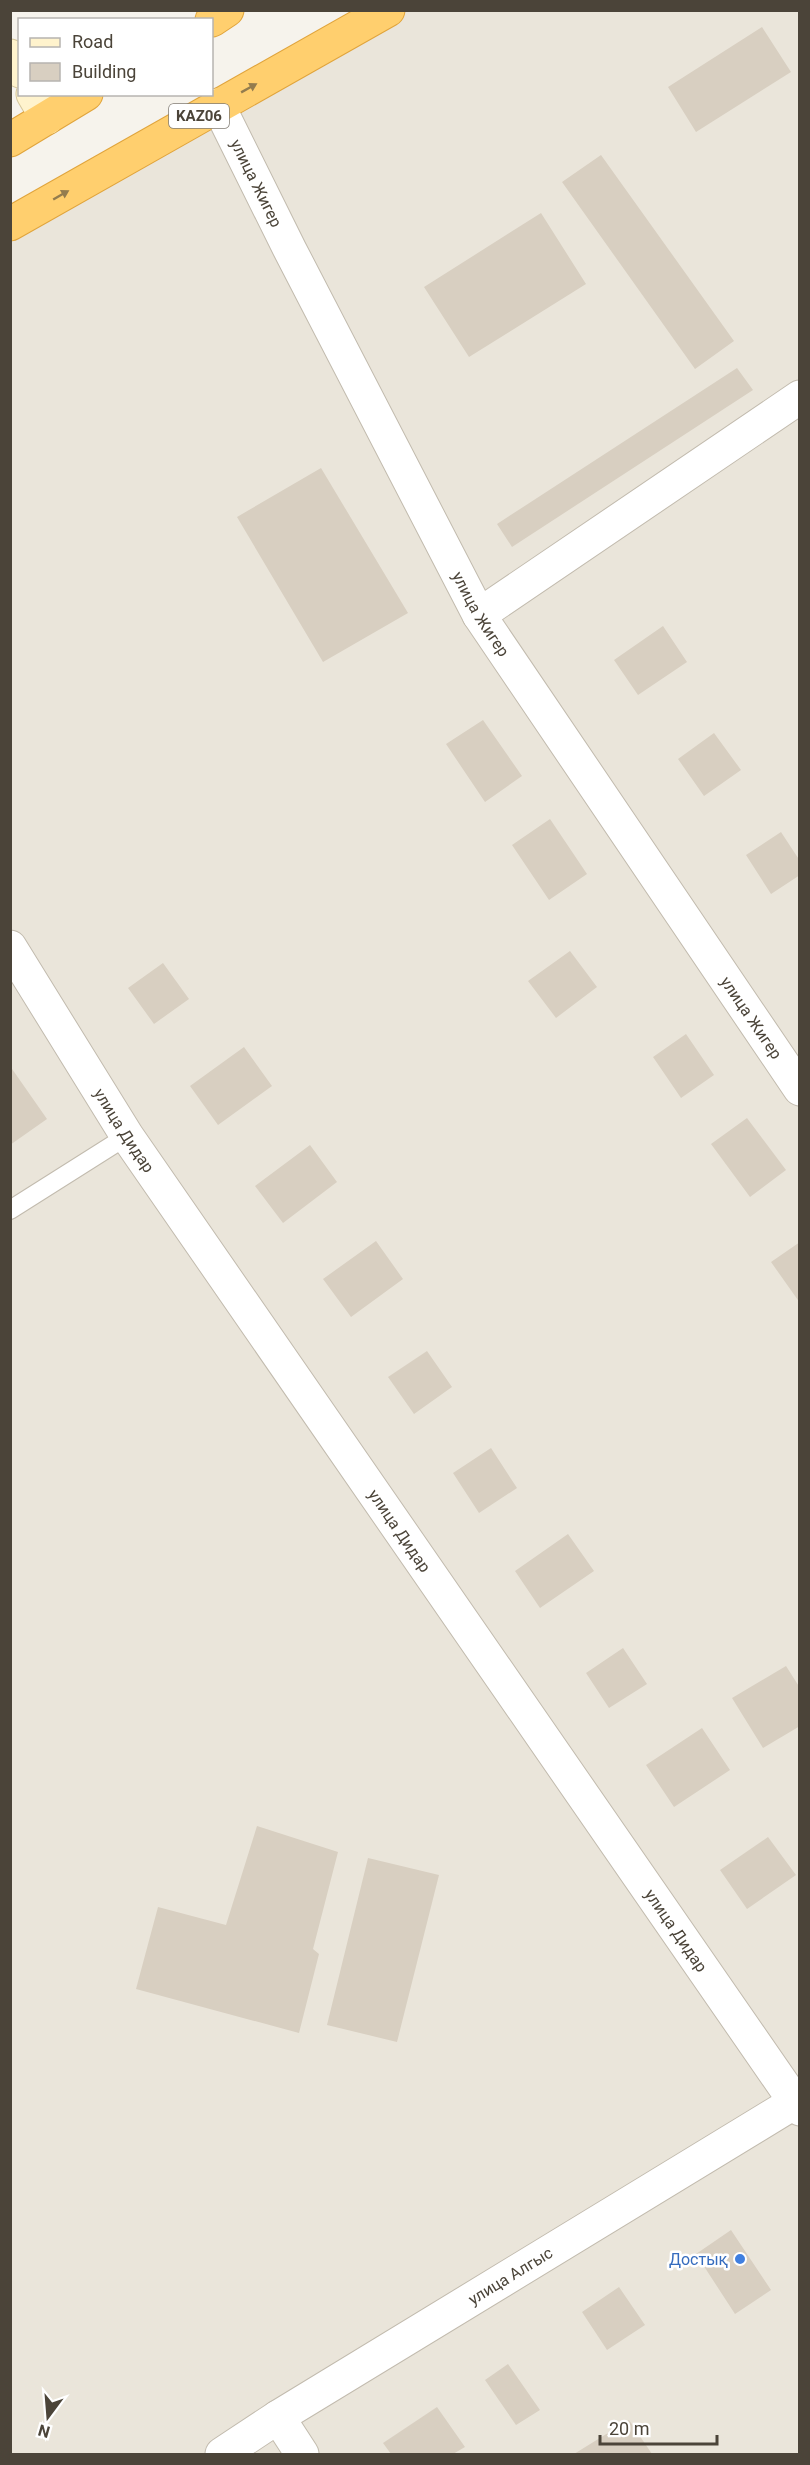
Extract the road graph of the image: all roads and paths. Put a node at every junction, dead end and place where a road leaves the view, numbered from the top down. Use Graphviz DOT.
graph roads {
  1 [pos="227,10"];
  2 [pos="388,10"];
  3 [pos="213,19"];
  4 [pos="78,96"];
  5 [pos="218,105"];
  6 [pos="40,106"];
  7 [pos="10,140"];
  8 [pos="10,224"];
  9 [pos="800,397"];
  10 [pos="479,615"];
  11 [pos="10,947"];
  12 [pos="800,1089"];
  13 [pos="128,1136"];
  14 [pos="10,1210"];
  15 [pos="798,2103"];
  16 [pos="278,2417"];
  17 [pos="222,2454"];
  18 [pos="302,2454"];
  1 -- 3 [label="highway"];
  5 -- 2 [label="highway, KАZ06, one-way"];
  4 -- 6 [label="highway"];
  8 -- 5 [label="highway, KАZ06, one-way"];
  5 -- 10 [label="street, улица Жигер"];
  6 -- 7 [label="highway"];
  9 -- 10 [label="street"];
  10 -- 12 [label="street, улица Жигер"];
  11 -- 13 [label="street, улица Дидар"];
  13 -- 14 [label="lane"];
  13 -- 15 [label="street, улица Дидар"];
  15 -- 16 [label="street, улица Алгыс"];
  16 -- 17 [label="street, улица Алгыс"];
  16 -- 18 [label="street"];
}
